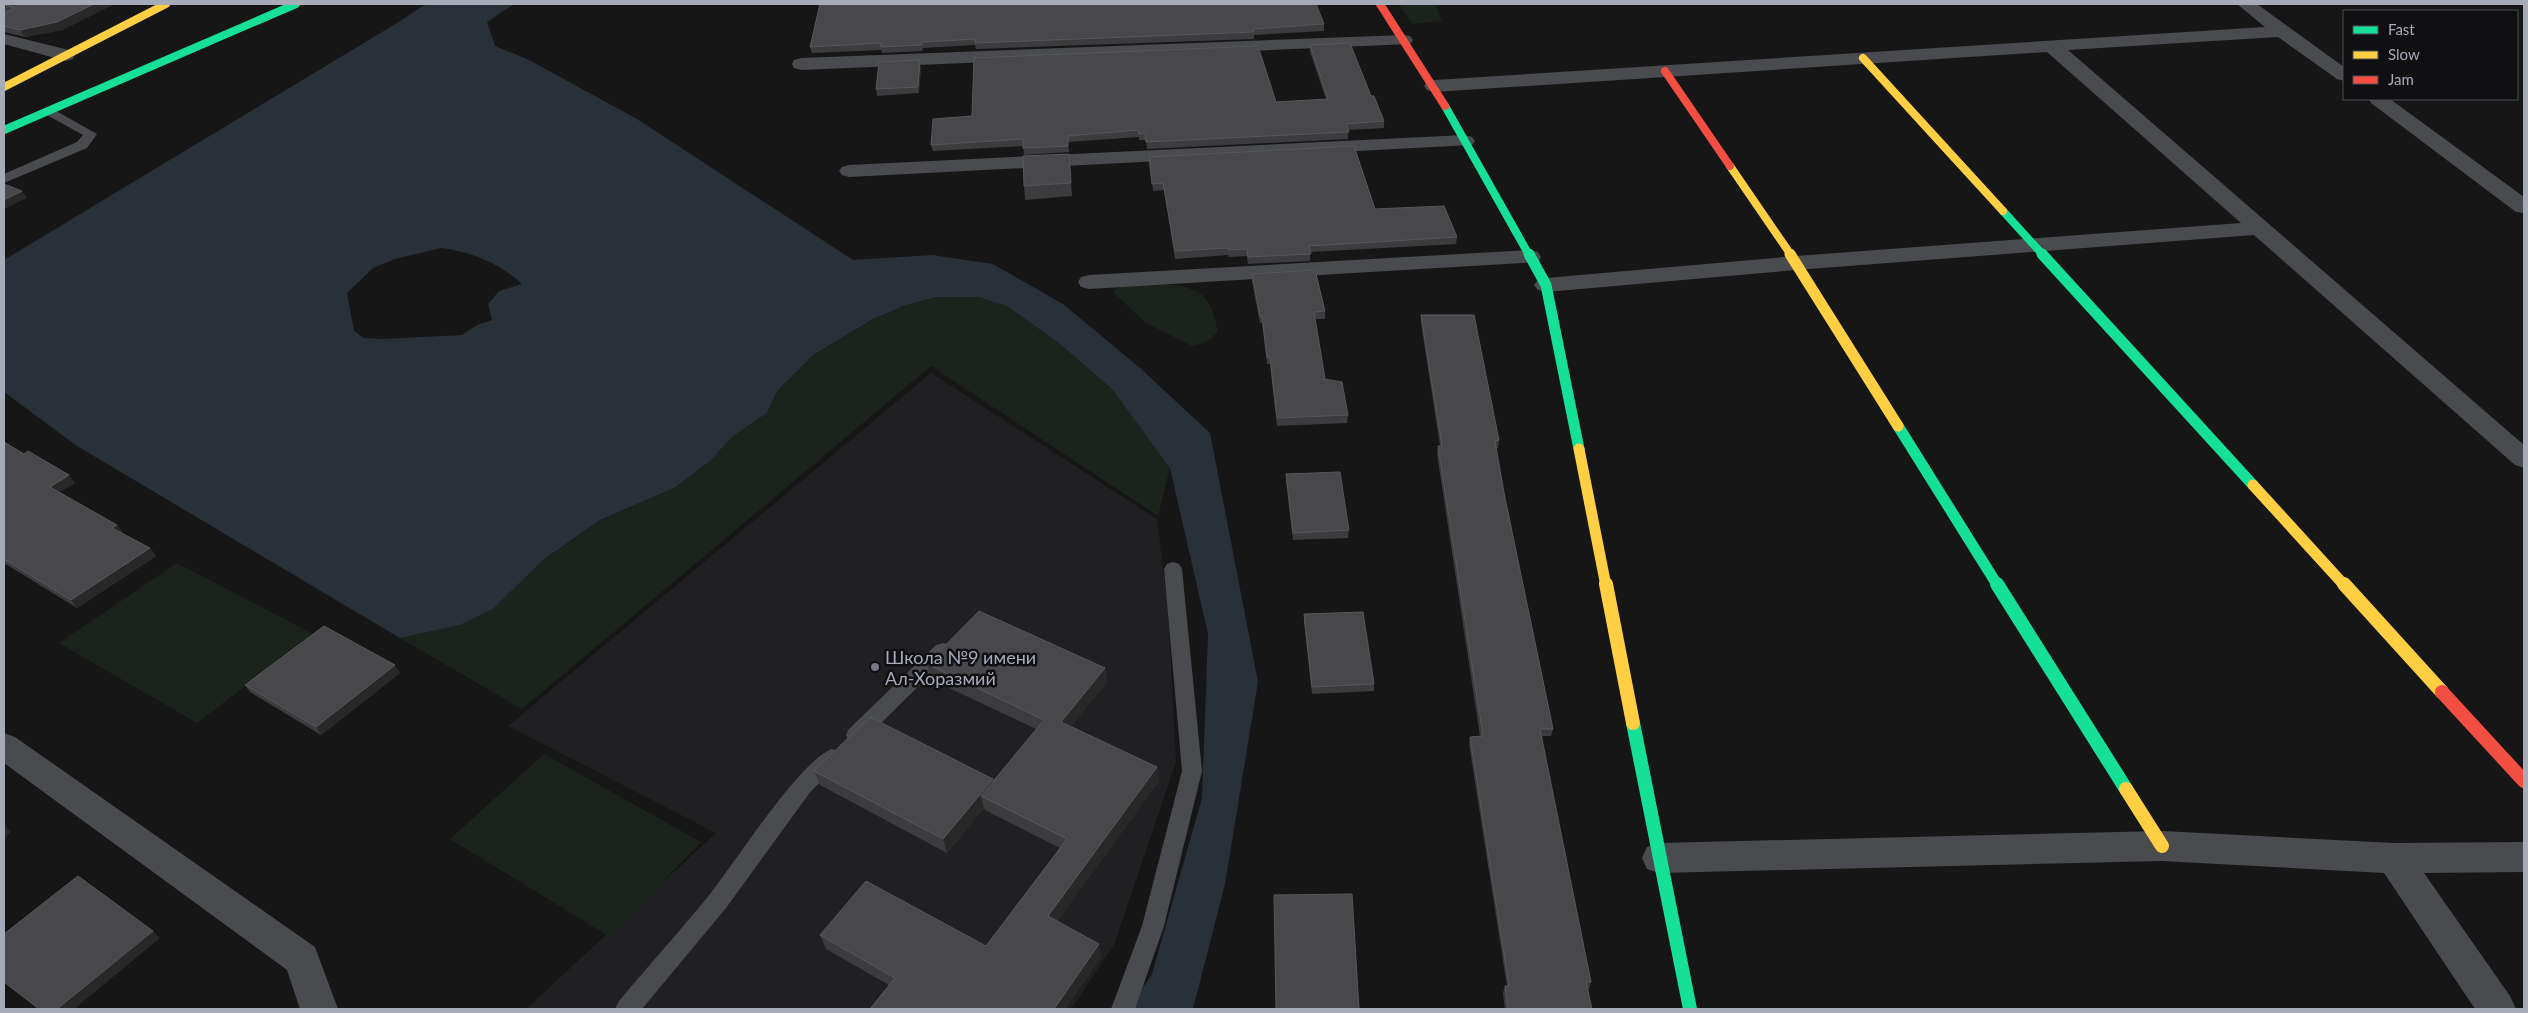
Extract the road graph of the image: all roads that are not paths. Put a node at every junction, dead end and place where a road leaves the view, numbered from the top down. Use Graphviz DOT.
graph roads {
  1 [pos="166,4"];
  2 [pos="296,4"];
  3 [pos="1380,4"];
  4 [pos="2246,4"];
  5 [pos="2282,31"];
  6 [pos="4,39"];
  7 [pos="1404,40"];
  8 [pos="2053,47"];
  9 [pos="66,55"];
  10 [pos="2318,56"];
  11 [pos="2343,57"];
  12 [pos="1863,58"];
  13 [pos="800,64"];
  14 [pos="1665,71"];
  15 [pos="2343,74"];
  16 [pos="1434,86"];
  17 [pos="4,87"];
  18 [pos="2379,100"];
  19 [pos="48,110"];
  20 [pos="4,130"];
  21 [pos="1465,141"];
  22 [pos="849,171"];
  23 [pos="4,179"];
  24 [pos="2524,207"];
  25 [pos="2258,228"];
  26 [pos="2034,244"];
  27 [pos="1530,257"];
  28 [pos="1796,263"];
  29 [pos="1089,282"];
  30 [pos="1546,285"];
  31 [pos="2524,459"];
  32 [pos="1173,569"];
  33 [pos="954,639"];
  34 [pos="4,746"];
  35 [pos="2524,782"];
  36 [pos="2162,846"];
  37 [pos="2524,857"];
  38 [pos="1659,858"];
  39 [pos="2394,858"];
  40 [pos="319,1009"];
  41 [pos="627,1009"];
  42 [pos="1123,1009"];
  43 [pos="1690,1009"];
  44 [pos="2497,1009"];
  1 -- 9 [label="street"];
  2 -- 19 [label="street"];
  3 -- 7 [label="street"];
  4 -- 5 [label="street"];
  5 -- 8 [label="street"];
  5 -- 10 [label="street"];
  6 -- 9 [label="street"];
  7 -- 13 [label="street"];
  7 -- 16 [label="street"];
  8 -- 12 [label="street"];
  8 -- 25 [label="street"];
  9 -- 17 [label="street"];
  10 -- 11 [label="street"];
  10 -- 15 [label="street"];
  12 -- 14 [label="street"];
  12 -- 26 [label="street"];
  14 -- 16 [label="street"];
  14 -- 28 [label="street"];
  16 -- 21 [label="street"];
  18 -- 24 [label="street"];
  19 -- 20 [label="street"];
  19 -- 23 [label="lane"];
  21 -- 22 [label="street"];
  21 -- 27 [label="street"];
  25 -- 26 [label="street"];
  25 -- 31 [label="street"];
  26 -- 28 [label="street"];
  26 -- 35 [label="street"];
  27 -- 29 [label="street"];
  27 -- 30 [label="street"];
  28 -- 30 [label="street"];
  28 -- 36 [label="street"];
  30 -- 38 [label="street"];
  32 -- 42 [label="lane"];
  33 -- 41 [label="lane"];
  34 -- 40 [label="street"];
  36 -- 38 [label="street"];
  36 -- 39 [label="street"];
  37 -- 39 [label="street"];
  38 -- 43 [label="street"];
  39 -- 44 [label="street"];
}
